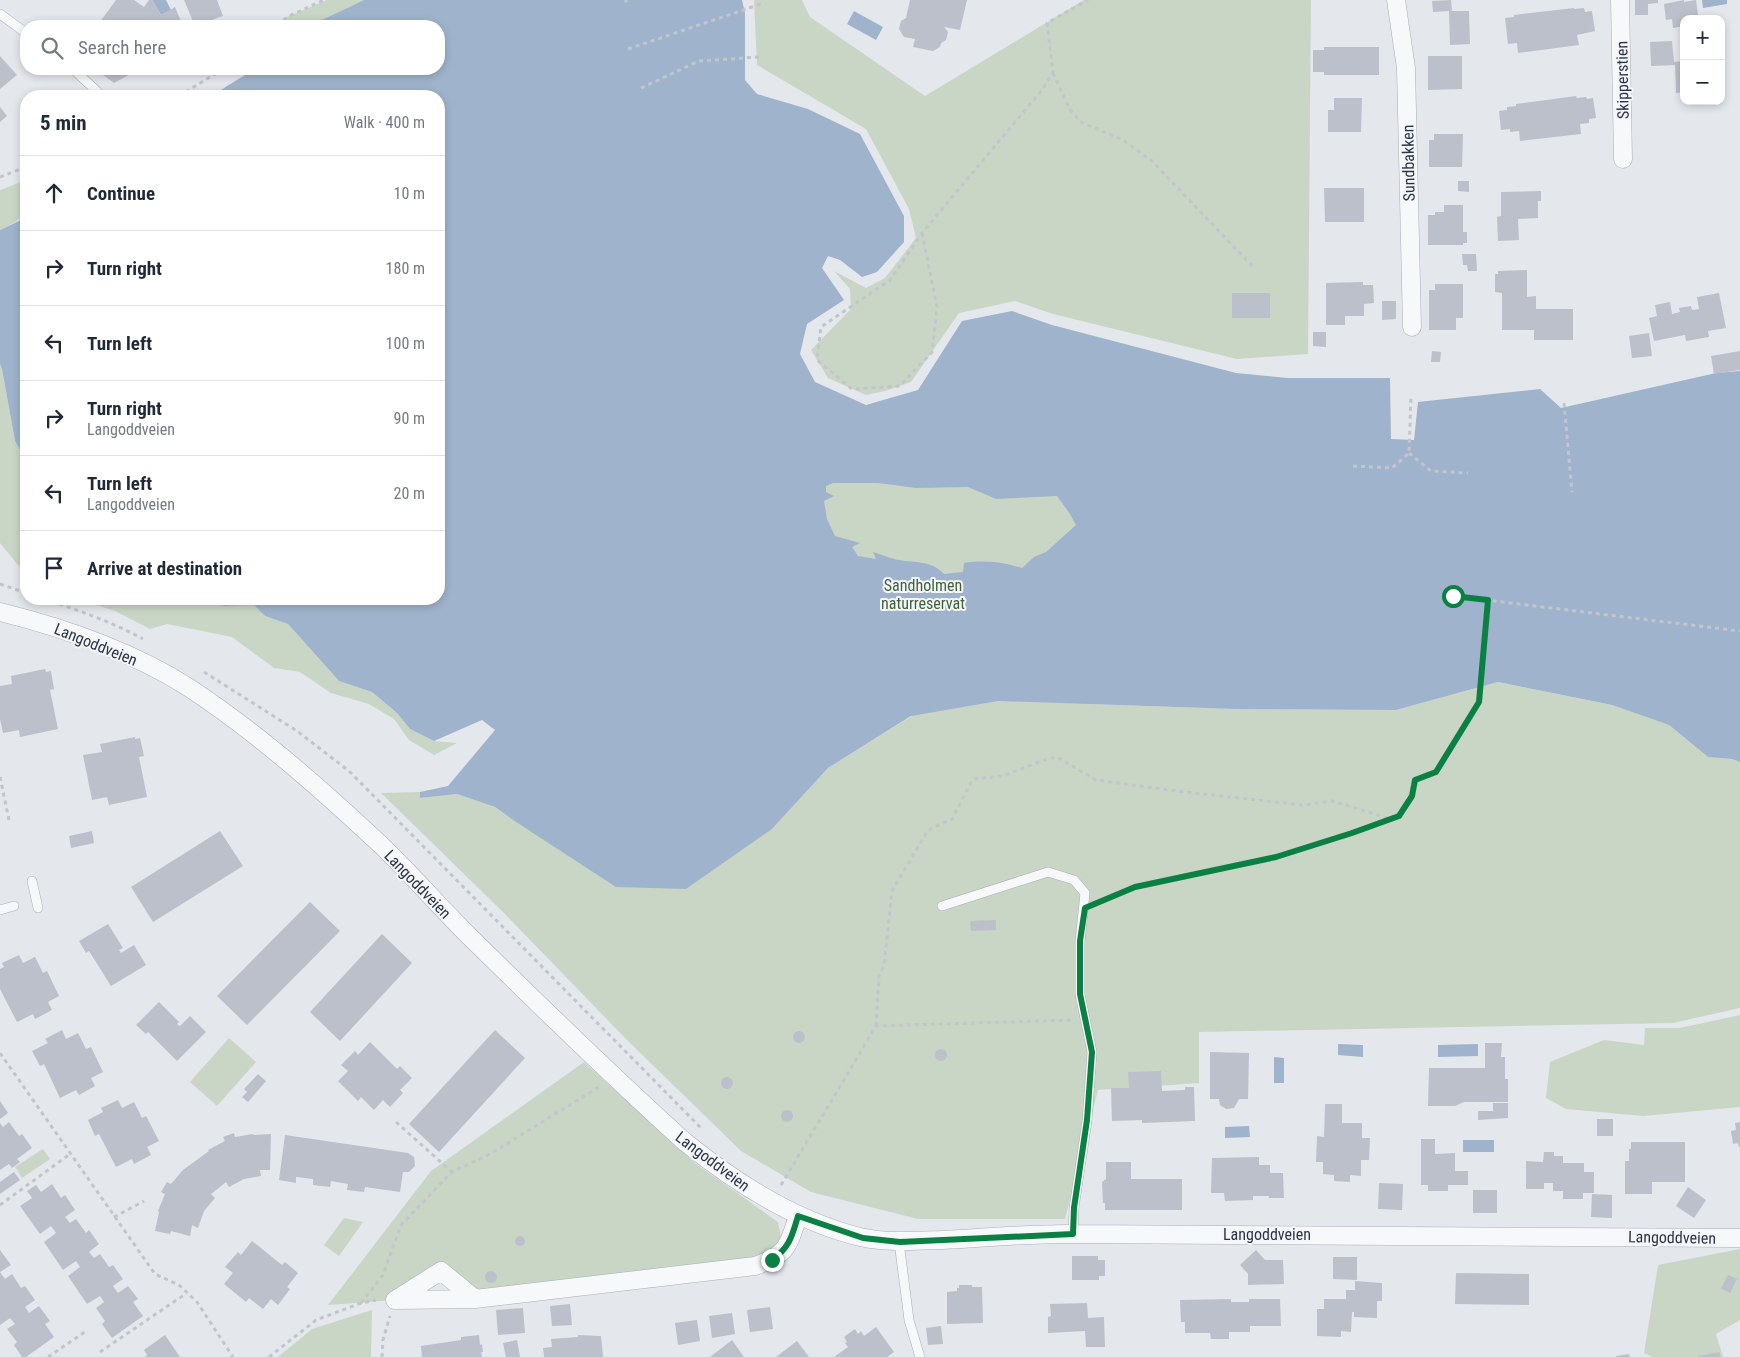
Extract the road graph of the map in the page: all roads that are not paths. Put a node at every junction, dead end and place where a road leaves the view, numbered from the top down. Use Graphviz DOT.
graph roads {
  1 [pos="1396,0"];
  2 [pos="1620,0"];
  3 [pos="0,14"];
  4 [pos="20,29"];
  5 [pos="79,75"];
  6 [pos="96,90"];
  7 [pos="1623,159"];
  8 [pos="1412,327"];
  9 [pos="0,612"];
  10 [pos="32,881"];
  11 [pos="14,906"];
  12 [pos="942,906"];
  13 [pos="38,908"];
  14 [pos="0,910"];
  15 [pos="798,1216"];
  16 [pos="1073,1234"];
  17 [pos="1740,1238"];
  18 [pos="900,1242"];
  19 [pos="475,1299"];
  20 [pos="920,1357"];
  1 -- 8 [label="street, Sundbakken"];
  2 -- 7 [label="street, Skipperstien"];
  3 -- 4 [label="lane"];
  5 -- 6 [label="lane"];
  9 -- 15 [label="street, Langoddveien"];
  10 -- 13 [label="lane"];
  11 -- 14 [label="lane"];
  12 -- 16 [label="lane"];
  15 -- 18 [label="street, Langoddveien"];
  15 -- 19 [label="street"];
  16 -- 17 [label="street, Langoddveien"];
  16 -- 18 [label="street, Langoddveien"];
  18 -- 20 [label="lane"];
  19 -- 19 [label="street"];
}
